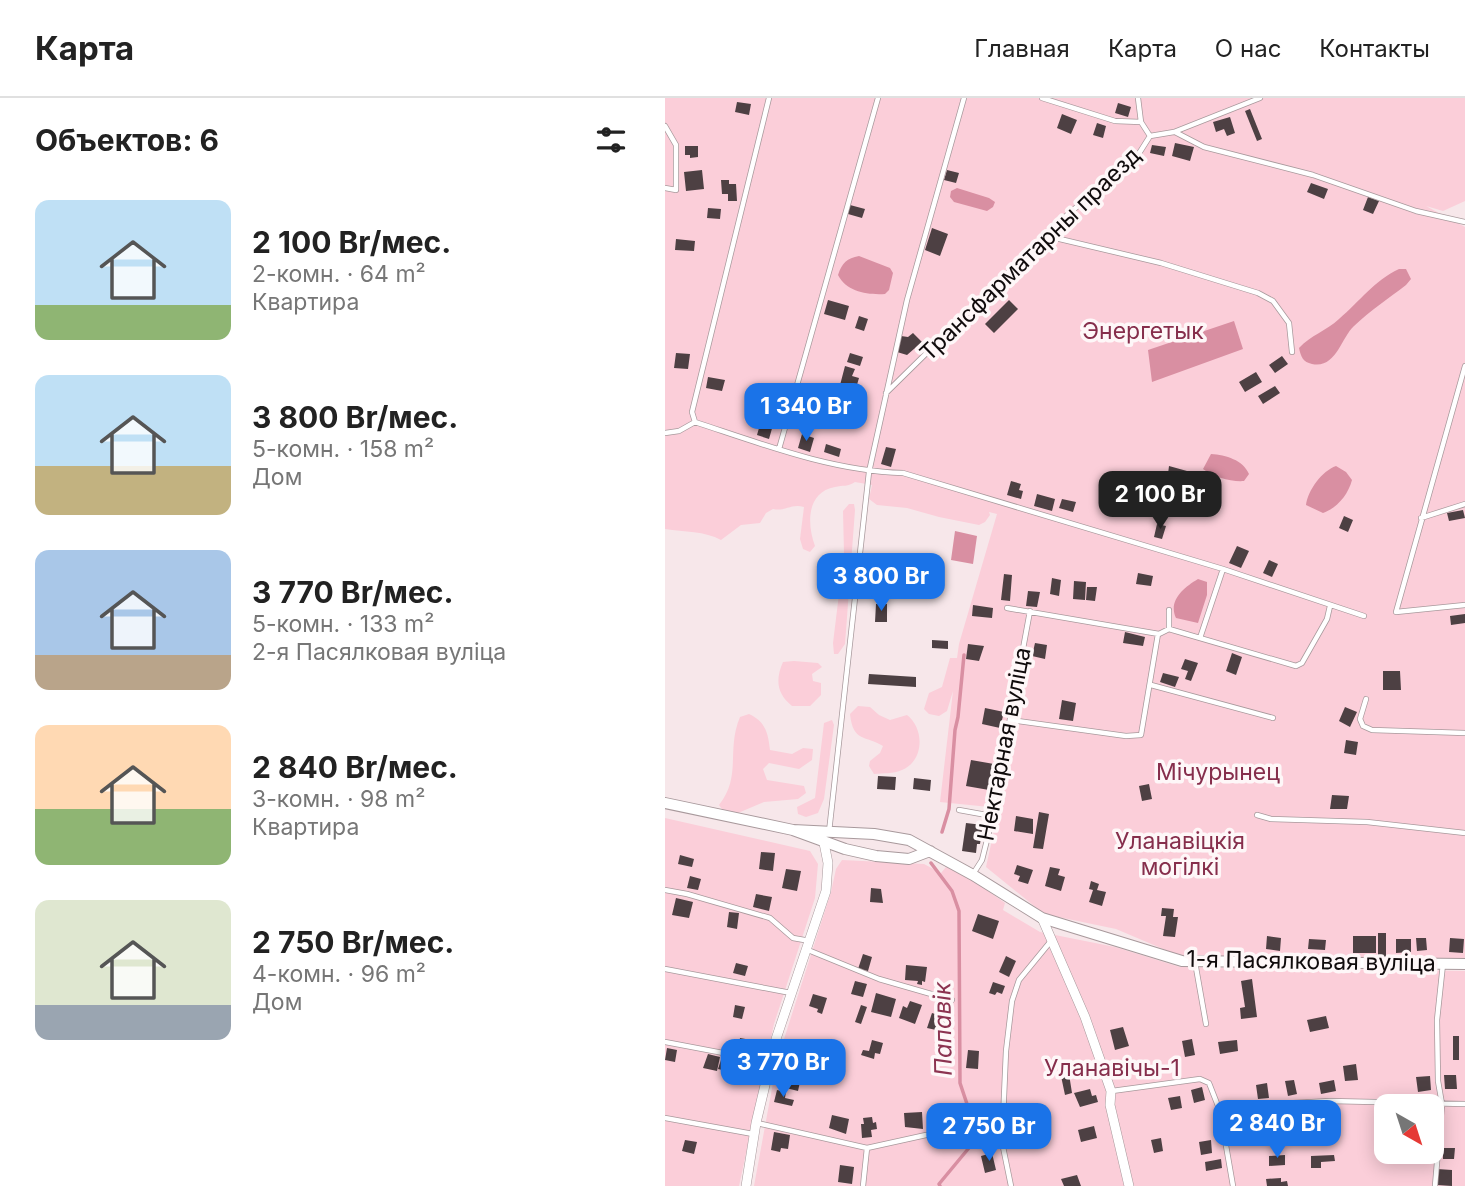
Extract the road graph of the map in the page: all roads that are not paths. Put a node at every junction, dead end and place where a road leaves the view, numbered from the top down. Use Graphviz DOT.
graph roads {
  1 [pos="769,98"];
  2 [pos="878,98"];
  3 [pos="964,98"];
  4 [pos="1042,98"];
  5 [pos="1138,98"];
  6 [pos="1260,98"];
  7 [pos="1141,122"];
  8 [pos="665,126"];
  9 [pos="1174,132"];
  10 [pos="1150,136"];
  11 [pos="665,188"];
  12 [pos="1465,222"];
  13 [pos="1046,236"];
  14 [pos="1292,352"];
  15 [pos="1465,366"];
  16 [pos="885,394"];
  17 [pos="695,422"];
  18 [pos="665,433"];
  19 [pos="779,449"];
  20 [pos="869,472"];
  21 [pos="1465,504"];
  22 [pos="1421,518"];
  23 [pos="1223,569"];
  24 [pos="1331,606"];
  25 [pos="1465,606"];
  26 [pos="1007,607"];
  27 [pos="1169,610"];
  28 [pos="1030,611"];
  29 [pos="1364,616"];
  30 [pos="1169,629"];
  31 [pos="1159,634"];
  32 [pos="1200,638"];
  33 [pos="1151,685"];
  34 [pos="1366,699"];
  35 [pos="1273,718"];
  36 [pos="1011,719"];
  37 [pos="1465,733"];
  38 [pos="665,803"];
  39 [pos="959,810"];
  40 [pos="1257,815"];
  41 [pos="992,816"];
  42 [pos="793,830"];
  43 [pos="830,831"];
  44 [pos="1465,833"];
  45 [pos="824,842"];
  46 [pos="930,851"];
  47 [pos="973,875"];
  48 [pos="665,890"];
  49 [pos="1042,918"];
  50 [pos="1052,940"];
  51 [pos="808,946"];
  52 [pos="1195,961"];
  53 [pos="1443,964"];
  54 [pos="1465,964"];
  55 [pos="665,969"];
  56 [pos="791,993"];
  57 [pos="951,1000"];
  58 [pos="1206,1024"];
  59 [pos="665,1042"];
  60 [pos="771,1062"];
  61 [pos="1111,1091"];
  62 [pos="1441,1094"];
  63 [pos="1374,1102"];
  64 [pos="1444,1104"];
  65 [pos="1465,1104"];
  66 [pos="1220,1111"];
  67 [pos="665,1118"];
  68 [pos="756,1123"];
  69 [pos="754,1135"];
  70 [pos="926,1135"];
  71 [pos="867,1148"];
  72 [pos="1434,1164"];
  73 [pos="746,1186"];
  74 [pos="863,1186"];
  75 [pos="1011,1186"];
  76 [pos="1129,1186"];
  77 [pos="1233,1186"];
  78 [pos="1435,1186"];
  1 -- 17 [label="lane"];
  2 -- 19 [label="lane"];
  3 -- 16 [label="lane"];
  4 -- 7 [label="lane"];
  5 -- 7 [label="lane"];
  6 -- 9 [label="lane, Трансфарматарны праезд"];
  7 -- 10 [label="lane"];
  8 -- 11 [label="lane"];
  9 -- 10 [label="lane, Трансфарматарны праезд"];
  9 -- 12 [label="lane"];
  10 -- 13 [label="lane, Трансфарматарны праезд"];
  13 -- 14 [label="lane"];
  13 -- 16 [label="lane, Трансфарматарны праезд"];
  15 -- 22 [label="lane"];
  16 -- 20 [label="lane"];
  17 -- 18 [label="lane"];
  17 -- 19 [label="lane"];
  19 -- 20 [label="lane"];
  20 -- 23 [label="lane"];
  20 -- 43 [label="lane"];
  21 -- 22 [label="lane"];
  22 -- 25 [label="lane"];
  23 -- 24 [label="lane"];
  23 -- 32 [label="lane"];
  24 -- 29 [label="lane"];
  24 -- 32 [label="lane"];
  26 -- 28 [label="lane"];
  27 -- 30 [label="lane"];
  28 -- 31 [label="lane"];
  28 -- 36 [label="lane, Нектарная вуліца"];
  30 -- 31 [label="lane"];
  30 -- 32 [label="lane"];
  31 -- 33 [label="lane"];
  33 -- 35 [label="lane"];
  33 -- 36 [label="lane"];
  34 -- 37 [label="lane"];
  36 -- 41 [label="lane, Нектарная вуліца"];
  38 -- 42 [label="street"];
  39 -- 41 [label="lane"];
  40 -- 44 [label="lane"];
  41 -- 47 [label="lane, Нектарная вуліца"];
  42 -- 43 [label="street, 1-я Пасялковая вуліца"];
  42 -- 45 [label="street"];
  43 -- 45 [label="lane"];
  43 -- 46 [label="street, 1-я Пасялковая вуліца"];
  45 -- 46 [label="street"];
  45 -- 51 [label="street"];
  46 -- 47 [label="street, 1-я Пасялковая вуліца"];
  47 -- 49 [label="street, 1-я Пасялковая вуліца"];
  48 -- 51 [label="lane"];
  49 -- 50 [label="street"];
  49 -- 52 [label="street, 1-я Пасялковая вуліца"];
  50 -- 61 [label="street"];
  50 -- 75 [label="lane"];
  51 -- 56 [label="street"];
  51 -- 57 [label="lane"];
  52 -- 53 [label="street, 1-я Пасялковая вуліца"];
  52 -- 58 [label="lane"];
  53 -- 54 [label="street, 1-я Пасялковая вуліца"];
  53 -- 62 [label="lane"];
  55 -- 56 [label="lane"];
  56 -- 60 [label="street"];
  59 -- 60 [label="lane"];
  60 -- 68 [label="street"];
  61 -- 66 [label="lane"];
  61 -- 76 [label="street"];
  63 -- 66 [label="lane"];
  64 -- 65 [label="lane"];
  66 -- 77 [label="lane"];
  67 -- 69 [label="lane"];
  68 -- 69 [label="street"];
  68 -- 71 [label="lane"];
  69 -- 73 [label="street"];
  70 -- 71 [label="lane"];
  71 -- 74 [label="lane"];
  72 -- 78 [label="lane"];
}
